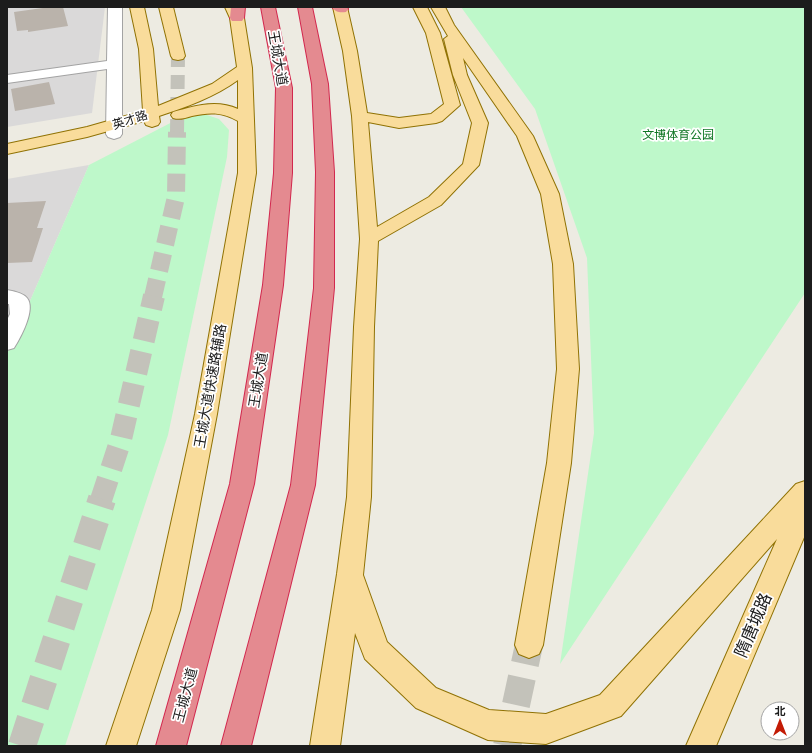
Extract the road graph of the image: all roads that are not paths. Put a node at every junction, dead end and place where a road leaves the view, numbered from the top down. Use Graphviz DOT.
graph roads {
  1 [pos="115,7"];
  2 [pos="137,7"];
  3 [pos="166,7"];
  4 [pos="268,7"];
  5 [pos="305,7"];
  6 [pos="420,7"];
  7 [pos="438,7"];
  8 [pos="340,8"];
  9 [pos="236,11"];
  10 [pos="447,26"];
  11 [pos="178,56"];
  12 [pos="114,64"];
  13 [pos="245,68"];
  14 [pos="7,79"];
  15 [pos="360,116"];
  16 [pos="152,118"];
  17 [pos="246,119"];
  18 [pos="114,130"];
  19 [pos="7,149"];
  20 [pos="7,157"];
  21 [pos="369,239"];
  22 [pos="7,296"];
  23 [pos="7,343"];
  24 [pos="805,491"];
  25 [pos="805,505"];
  26 [pos="350,574"];
  27 [pos="529,645"];
  28 [pos="121,746"];
  29 [pos="171,746"];
  30 [pos="236,746"];
  31 [pos="325,746"];
  32 [pos="701,746"];
  1 -- 12 [label="street"];
  2 -- 16 [label="main road"];
  3 -- 11 [label="main road"];
  4 -- 29 [label="highway, 王城大道"];
  5 -- 30 [label="highway"];
  6 -- 15 [label="main road"];
  7 -- 10 [label="main road"];
  8 -- 15 [label="main road"];
  9 -- 13 [label="main road, 王城大道快速路辅路"];
  10 -- 21 [label="main road"];
  10 -- 27 [label="main road"];
  12 -- 14 [label="street"];
  12 -- 18 [label="street"];
  13 -- 16 [label="main road, 英才路"];
  13 -- 17 [label="main road, 王城大道快速路辅路"];
  15 -- 21 [label="main road"];
  16 -- 17 [label="main road"];
  16 -- 18 [label="main road, 英才路"];
  17 -- 28 [label="main road, 王城大道快速路辅路"];
  18 -- 19 [label="main road, 英才路"];
  18 -- 20 [label="main road, 英才路"];
  21 -- 26 [label="main road"];
  22 -- 23 [label="street"];
  24 -- 26 [label="main road"];
  25 -- 32 [label="main road, 隋唐城路"];
  26 -- 31 [label="main road"];
}
